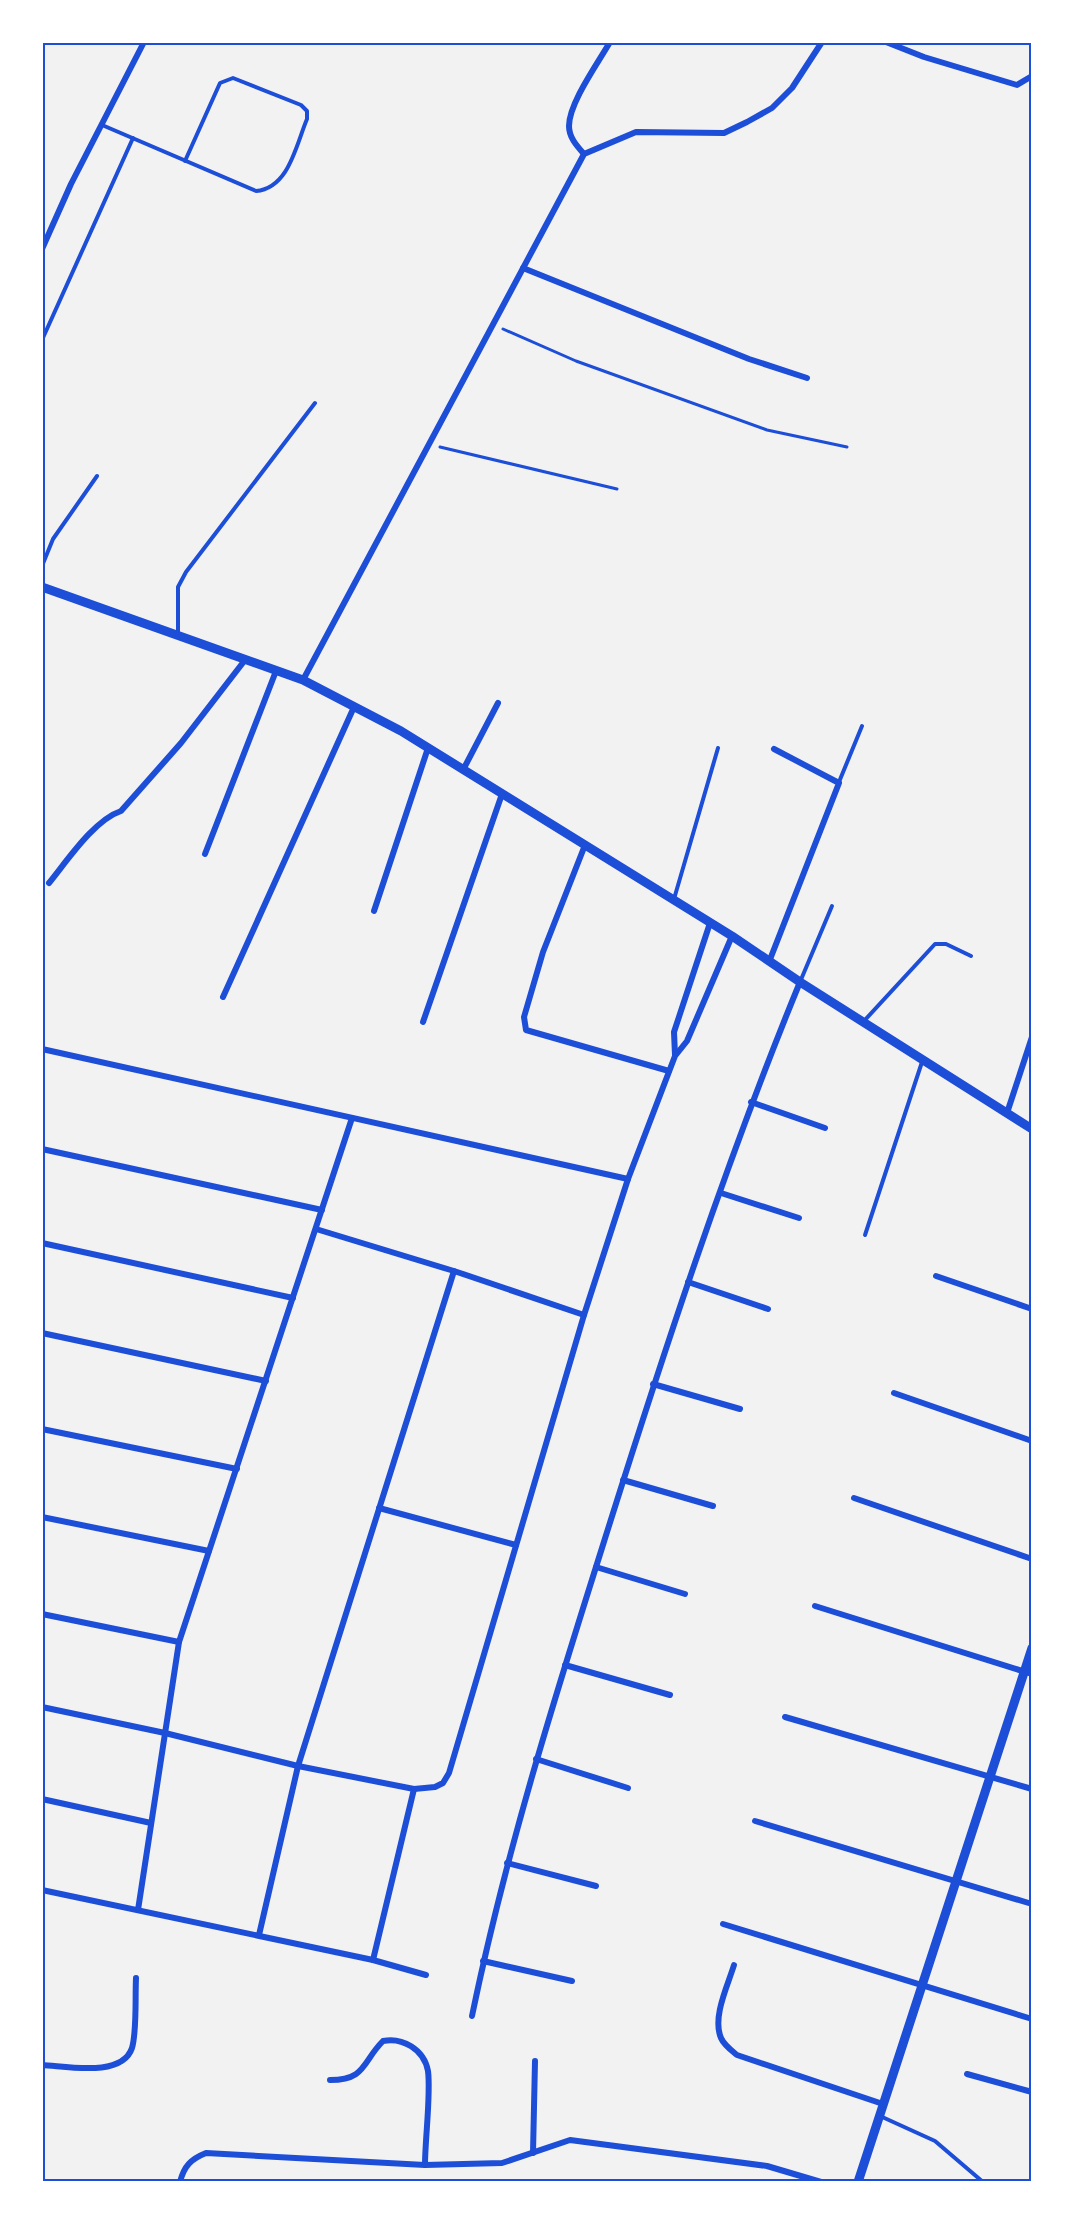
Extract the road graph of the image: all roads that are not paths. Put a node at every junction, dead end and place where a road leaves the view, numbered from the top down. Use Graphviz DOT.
graph roads {
  1 [pos="144,42"];
  2 [pos="610,42"];
  3 [pos="822,42"];
  4 [pos="886,42"];
  5 [pos="1032,76"];
  6 [pos="102,125"];
  7 [pos="133,138"];
  8 [pos="584,154"];
  9 [pos="185,161"];
  10 [pos="42,249"];
  11 [pos="523,268"];
  12 [pos="42,340"];
  13 [pos="807,378"];
  14 [pos="315,403"];
  15 [pos="97,476"];
  16 [pos="42,566"];
  17 [pos="42,587"];
  18 [pos="178,636"];
  19 [pos="245,660"];
  20 [pos="276,671"];
  21 [pos="303,680"];
  22 [pos="498,703"];
  23 [pos="354,707"];
  24 [pos="862,726"];
  25 [pos="428,748"];
  26 [pos="718,748"];
  27 [pos="774,749"];
  28 [pos="463,770"];
  29 [pos="839,783"];
  30 [pos="502,794"];
  31 [pos="585,845"];
  32 [pos="205,854"];
  33 [pos="49,883"];
  34 [pos="674,900"];
  35 [pos="832,906"];
  36 [pos="374,911"];
  37 [pos="710,923"];
  38 [pos="732,936"];
  39 [pos="970,956"];
  40 [pos="769,962"];
  41 [pos="800,982"];
  42 [pos="223,997"];
  43 [pos="423,1022"];
  44 [pos="863,1022"];
  45 [pos="1032,1037"];
  46 [pos="42,1049"];
  47 [pos="675,1056"];
  48 [pos="923,1060"];
  49 [pos="669,1071"];
  50 [pos="751,1102"];
  51 [pos="1007,1113"];
  52 [pos="352,1119"];
  53 [pos="825,1128"];
  54 [pos="1032,1129"];
  55 [pos="42,1149"];
  56 [pos="628,1179"];
  57 [pos="721,1193"];
  58 [pos="322,1210"];
  59 [pos="799,1218"];
  60 [pos="316,1229"];
  61 [pos="865,1235"];
  62 [pos="42,1243"];
  63 [pos="454,1271"];
  64 [pos="936,1276"];
  65 [pos="688,1282"];
  66 [pos="293,1298"];
  67 [pos="768,1309"];
  68 [pos="1032,1309"];
  69 [pos="584,1315"];
  70 [pos="42,1333"];
  71 [pos="266,1381"];
  72 [pos="653,1384"];
  73 [pos="894,1393"];
  74 [pos="740,1409"];
  75 [pos="42,1429"];
  76 [pos="1032,1440"];
  77 [pos="237,1469"];
  78 [pos="623,1480"];
  79 [pos="854,1498"];
  80 [pos="712,1506"];
  81 [pos="379,1508"];
  82 [pos="42,1517"];
  83 [pos="516,1545"];
  84 [pos="209,1551"];
  85 [pos="1032,1558"];
  86 [pos="596,1568"];
  87 [pos="685,1594"];
  88 [pos="815,1606"];
  89 [pos="42,1614"];
  90 [pos="179,1642"];
  91 [pos="1032,1648"];
  92 [pos="565,1665"];
  93 [pos="1028,1672"];
  94 [pos="670,1695"];
  95 [pos="42,1707"];
  96 [pos="785,1718"];
  97 [pos="165,1732"];
  98 [pos="536,1759"];
  99 [pos="298,1766"];
  100 [pos="990,1776"];
  101 [pos="628,1788"];
  102 [pos="414,1789"];
  103 [pos="1032,1789"];
  104 [pos="42,1799"];
  105 [pos="755,1821"];
  106 [pos="152,1823"];
  107 [pos="507,1863"];
  108 [pos="956,1881"];
  109 [pos="596,1886"];
  110 [pos="42,1890"];
  111 [pos="1032,1904"];
  112 [pos="138,1910"];
  113 [pos="723,1924"];
  114 [pos="259,1935"];
  115 [pos="373,1960"];
  116 [pos="483,1961"];
  117 [pos="734,1965"];
  118 [pos="426,1975"];
  119 [pos="136,1978"];
  120 [pos="572,1981"];
  121 [pos="922,1984"];
  122 [pos="472,2016"];
  123 [pos="1032,2019"];
  124 [pos="535,2061"];
  125 [pos="42,2065"];
  126 [pos="967,2074"];
  127 [pos="330,2080"];
  128 [pos="1032,2092"];
  129 [pos="883,2104"];
  130 [pos="879,2116"];
  131 [pos="533,2153"];
  132 [pos="424,2165"];
  133 [pos="180,2182"];
  134 [pos="821,2182"];
  135 [pos="858,2182"];
  136 [pos="983,2182"];
  1 -- 6 [label="street"];
  2 -- 8 [label="street"];
  3 -- 8 [label="street"];
  4 -- 5 [label="street"];
  6 -- 7 [label="lane"];
  6 -- 10 [label="street"];
  7 -- 9 [label="lane"];
  7 -- 12 [label="lane"];
  8 -- 11 [label="street"];
  9 -- 9 [label="lane"];
  11 -- 13 [label="street"];
  11 -- 21 [label="street"];
  14 -- 18 [label="lane"];
  15 -- 16 [label="lane"];
  17 -- 18 [label="street"];
  18 -- 19 [label="street"];
  19 -- 20 [label="street"];
  19 -- 33 [label="street"];
  20 -- 21 [label="street"];
  20 -- 32 [label="street"];
  21 -- 23 [label="street"];
  22 -- 28 [label="street"];
  23 -- 25 [label="street"];
  23 -- 42 [label="street"];
  24 -- 29 [label="lane"];
  25 -- 28 [label="street"];
  25 -- 36 [label="street"];
  26 -- 34 [label="lane"];
  27 -- 29 [label="street"];
  28 -- 30 [label="street"];
  29 -- 40 [label="street"];
  30 -- 31 [label="street"];
  30 -- 43 [label="street"];
  31 -- 34 [label="street"];
  31 -- 49 [label="street"];
  34 -- 37 [label="street"];
  35 -- 41 [label="lane"];
  37 -- 38 [label="street"];
  37 -- 47 [label="street"];
  38 -- 40 [label="street"];
  38 -- 47 [label="street"];
  39 -- 44 [label="lane"];
  40 -- 41 [label="street"];
  41 -- 44 [label="street"];
  41 -- 50 [label="street"];
  44 -- 48 [label="street"];
  45 -- 51 [label="street"];
  46 -- 52 [label="street"];
  47 -- 49 [label="street"];
  48 -- 51 [label="street"];
  48 -- 61 [label="lane"];
  49 -- 56 [label="street"];
  50 -- 53 [label="street"];
  50 -- 57 [label="street"];
  51 -- 54 [label="street"];
  52 -- 56 [label="street"];
  52 -- 58 [label="street"];
  55 -- 58 [label="street"];
  56 -- 69 [label="street"];
  57 -- 59 [label="street"];
  57 -- 65 [label="street"];
  58 -- 60 [label="street"];
  60 -- 63 [label="street"];
  60 -- 66 [label="street"];
  62 -- 66 [label="street"];
  63 -- 69 [label="street"];
  63 -- 81 [label="street"];
  64 -- 68 [label="street"];
  65 -- 67 [label="street"];
  65 -- 72 [label="street"];
  66 -- 71 [label="street"];
  69 -- 83 [label="street"];
  70 -- 71 [label="street"];
  71 -- 77 [label="street"];
  72 -- 74 [label="street"];
  72 -- 78 [label="street"];
  73 -- 76 [label="street"];
  75 -- 77 [label="street"];
  77 -- 84 [label="street"];
  78 -- 80 [label="street"];
  78 -- 86 [label="street"];
  79 -- 85 [label="street"];
  81 -- 83 [label="street"];
  81 -- 99 [label="street"];
  82 -- 84 [label="street"];
  83 -- 102 [label="street"];
  84 -- 90 [label="street"];
  86 -- 87 [label="street"];
  86 -- 92 [label="street"];
  88 -- 93 [label="street"];
  89 -- 90 [label="street"];
  90 -- 97 [label="street"];
  91 -- 93 [label="street"];
  92 -- 94 [label="street"];
  92 -- 98 [label="street"];
  93 -- 100 [label="street"];
  95 -- 97 [label="street"];
  96 -- 100 [label="street"];
  97 -- 99 [label="street"];
  97 -- 106 [label="street"];
  98 -- 101 [label="street"];
  98 -- 107 [label="street"];
  99 -- 102 [label="street"];
  99 -- 114 [label="street"];
  100 -- 103 [label="street"];
  100 -- 108 [label="street"];
  102 -- 115 [label="street"];
  104 -- 106 [label="street"];
  105 -- 108 [label="street"];
  106 -- 112 [label="street"];
  107 -- 109 [label="street"];
  107 -- 116 [label="street"];
  108 -- 111 [label="street"];
  108 -- 121 [label="street"];
  110 -- 112 [label="street"];
  112 -- 114 [label="street"];
  113 -- 121 [label="street"];
  114 -- 115 [label="street"];
  115 -- 118 [label="street"];
  116 -- 120 [label="street"];
  116 -- 122 [label="street"];
  117 -- 129 [label="street"];
  119 -- 125 [label="street"];
  121 -- 123 [label="street"];
  121 -- 129 [label="street"];
  124 -- 131 [label="street"];
  126 -- 128 [label="street"];
  127 -- 132 [label="street"];
  129 -- 130 [label="street"];
  130 -- 135 [label="street"];
  130 -- 136 [label="lane"];
  131 -- 132 [label="street"];
  131 -- 134 [label="street"];
  132 -- 133 [label="street"];
}
